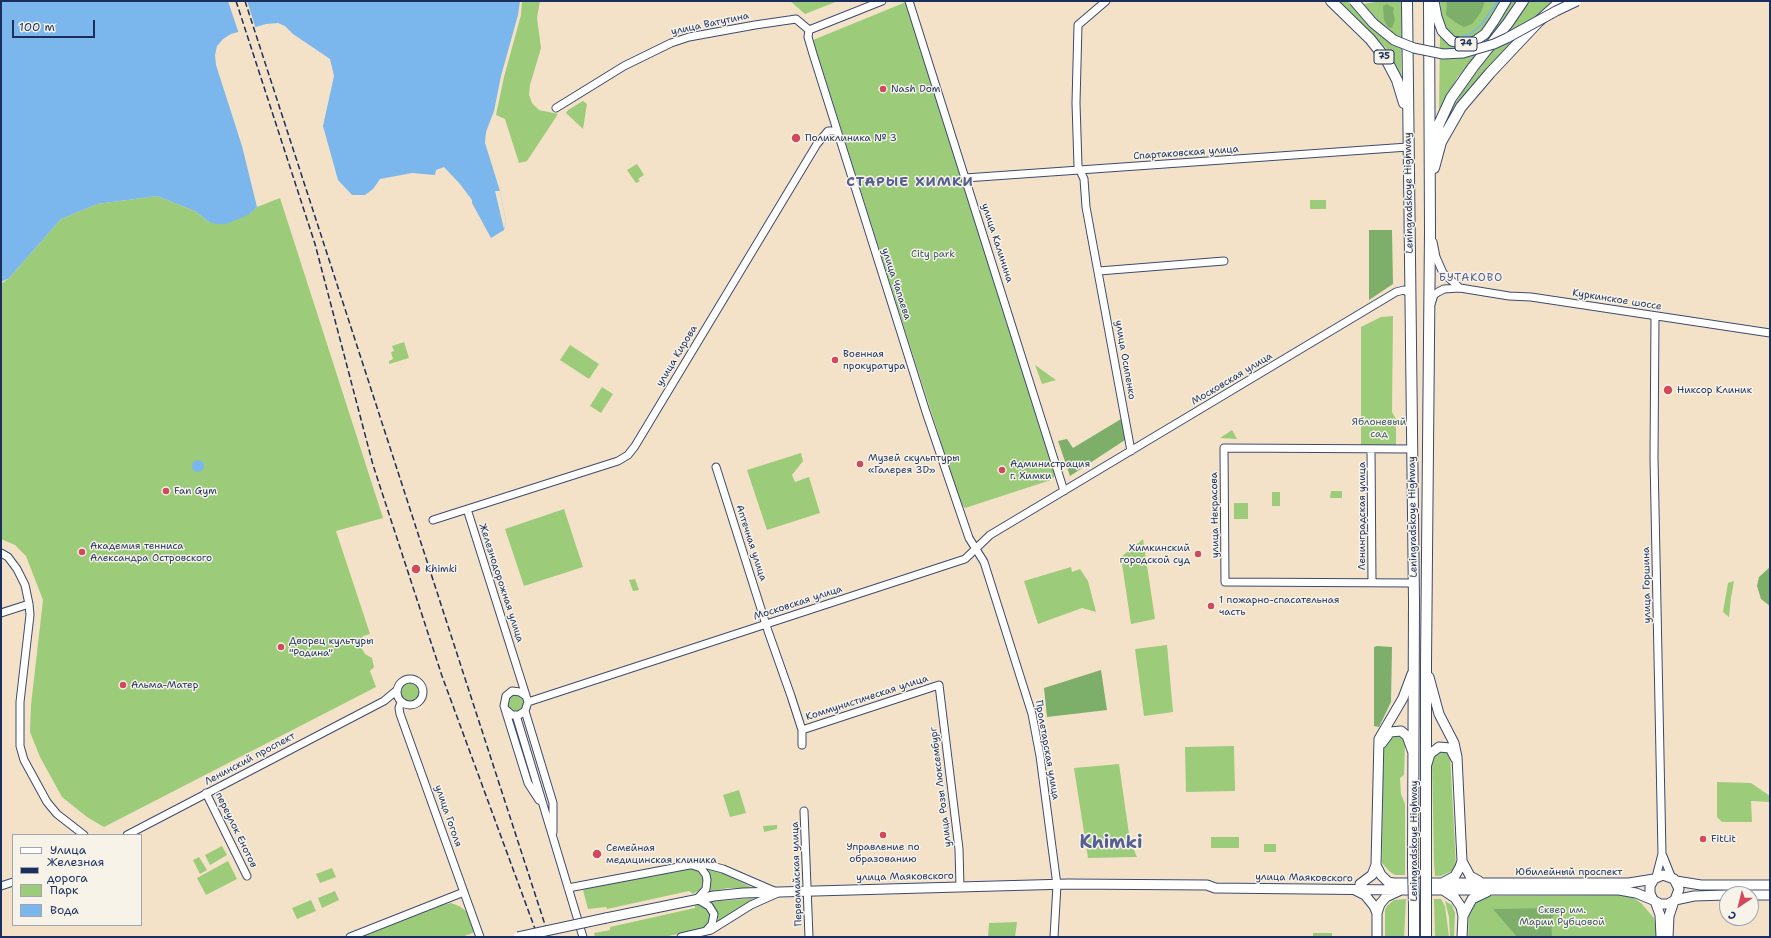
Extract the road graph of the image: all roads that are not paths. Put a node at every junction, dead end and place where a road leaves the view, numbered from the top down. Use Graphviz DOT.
graph roads {
  1 [pos="882,1"];
  2 [pos="909,1"];
  3 [pos="1106,1"];
  4 [pos="1331,1"];
  5 [pos="1354,1"];
  6 [pos="1407,1"];
  7 [pos="1429,1"];
  8 [pos="1434,1"];
  9 [pos="1506,1"];
  10 [pos="1522,1"];
  11 [pos="1561,1"];
  12 [pos="1577,1"];
  13 [pos="809,30"];
  14 [pos="556,108"];
  15 [pos="1408,129"];
  16 [pos="837,131"];
  17 [pos="1408,147"];
  18 [pos="1430,162"];
  19 [pos="1080,170"];
  20 [pos="966,178"];
  21 [pos="1430,188"];
  22 [pos="1430,232"];
  23 [pos="1224,261"];
  24 [pos="1099,271"];
  25 [pos="1460,288"];
  26 [pos="1411,294"];
  27 [pos="1429,310"];
  28 [pos="1655,316"];
  29 [pos="1770,333"];
  30 [pos="1372,449"];
  31 [pos="1412,449"];
  32 [pos="1131,451"];
  33 [pos="716,467"];
  34 [pos="1062,492"];
  35 [pos="467,509"];
  36 [pos="433,520"];
  37 [pos="974,552"];
  38 [pos="1,553"];
  39 [pos="1372,583"];
  40 [pos="1414,583"];
  41 [pos="29,604"];
  42 [pos="1,613"];
  43 [pos="766,624"];
  44 [pos="1414,662"];
  45 [pos="1426,662"];
  46 [pos="939,685"];
  47 [pos="394,692"];
  48 [pos="527,699"];
  49 [pos="384,701"];
  50 [pos="400,701"];
  51 [pos="505,709"];
  52 [pos="525,711"];
  53 [pos="516,715"];
  54 [pos="802,730"];
  55 [pos="802,745"];
  56 [pos="1379,752"];
  57 [pos="1414,757"];
  58 [pos="1426,765"];
  59 [pos="1458,765"];
  60 [pos="206,793"];
  61 [pos="543,805"];
  62 [pos="804,811"];
  63 [pos="83,834"];
  64 [pos="128,834"];
  65 [pos="553,838"];
  66 [pos="1662,854"];
  67 [pos="1462,861"];
  68 [pos="1376,864"];
  69 [pos="690,865"];
  70 [pos="247,876"];
  71 [pos="1655,878"];
  72 [pos="1674,879"];
  73 [pos="12,882"];
  74 [pos="1394,883"];
  75 [pos="1057,885"];
  76 [pos="1770,885"];
  77 [pos="1,886"];
  78 [pos="1357,886"];
  79 [pos="1441,886"];
  80 [pos="960,887"];
  81 [pos="1487,887"];
  82 [pos="568,888"];
  83 [pos="1401,890"];
  84 [pos="808,891"];
  85 [pos="464,892"];
  86 [pos="780,893"];
  87 [pos="1719,895"];
  88 [pos="1759,895"];
  89 [pos="1770,895"];
  90 [pos="697,899"];
  91 [pos="1654,901"];
  92 [pos="1675,901"];
  93 [pos="1377,914"];
  94 [pos="1463,916"];
  95 [pos="705,932"];
  96 [pos="357,935"];
  97 [pos="350,937"];
  98 [pos="480,937"];
  99 [pos="518,937"];
  100 [pos="583,937"];
  101 [pos="681,937"];
  102 [pos="809,937"];
  103 [pos="1054,937"];
  104 [pos="1377,937"];
  105 [pos="1414,937"];
  106 [pos="1426,937"];
  107 [pos="1462,937"];
  108 [pos="1661,937"];
  109 [pos="1668,937"];
  1 -- 13 [label="street"];
  2 -- 20 [label="street, улица Калинина"];
  3 -- 19 [label="street, улица Осипенко"];
  4 -- 15 [label="highway, 75"];
  5 -- 12 [label="main road, bridge"];
  6 -- 15 [label="highway, Leningradskoye Highway"];
  7 -- 18 [label="highway, Leningradskoye Highway"];
  8 -- 9 [label="main road, 74"];
  10 -- 18 [label="highway"];
  11 -- 21 [label="highway"];
  13 -- 14 [label="street, улица Ватутина"];
  13 -- 16 [label="street, улица Чапаева"];
  15 -- 17 [label="highway, Leningradskoye Highway"];
  16 -- 35 [label="street, улица Кирова"];
  16 -- 37 [label="street, улица Чапаева"];
  17 -- 19 [label="street, Спартаковская улица"];
  17 -- 26 [label="highway, Leningradskoye Highway"];
  18 -- 21 [label="highway, Leningradskoye Highway"];
  19 -- 20 [label="street, Спартаковская улица"];
  19 -- 24 [label="street, улица Осипенко"];
  20 -- 34 [label="street, улица Калинина"];
  21 -- 22 [label="highway, Leningradskoye Highway"];
  22 -- 25 [label="street"];
  22 -- 27 [label="highway, Leningradskoye Highway"];
  23 -- 24 [label="street"];
  24 -- 32 [label="street, улица Осипенко"];
  25 -- 27 [label="street, Куркинское шоссе"];
  25 -- 28 [label="street, Куркинское шоссе"];
  26 -- 31 [label="highway, Leningradskoye Highway"];
  26 -- 32 [label="street, Московская улица"];
  27 -- 45 [label="highway, Leningradskoye Highway"];
  28 -- 29 [label="street, Куркинское шоссе"];
  28 -- 66 [label="street, улица Горшина"];
  30 -- 31 [label="street, улица Некрасова"];
  30 -- 39 [label="street, Ленинградская улица"];
  30 -- 39 [label="street, улица Некрасова"];
  31 -- 40 [label="highway, Leningradskoye Highway"];
  32 -- 34 [label="street, Московская улица"];
  33 -- 43 [label="street, Аптечная улица"];
  34 -- 37 [label="street, Московская улица"];
  35 -- 36 [label="street"];
  35 -- 48 [label="street, Железнодорожная улица"];
  37 -- 43 [label="street, Московская улица"];
  37 -- 75 [label="street, Пролетарская улица"];
  38 -- 41 [label="street"];
  39 -- 40 [label="street, улица Некрасова"];
  40 -- 44 [label="highway, Leningradskoye Highway"];
  41 -- 42 [label="street"];
  41 -- 63 [label="street"];
  43 -- 48 [label="street, Московская улица"];
  43 -- 54 [label="street"];
  44 -- 56 [label="main road"];
  44 -- 57 [label="highway, Leningradskoye Highway"];
  45 -- 58 [label="highway, Leningradskoye Highway"];
  45 -- 59 [label="main road"];
  46 -- 54 [label="street, Коммунистическая улица"];
  46 -- 80 [label="street, улица Розы Люксембург"];
  47 -- 49 [label="street, Ленинский проспект"];
  47 -- 50 [label="street"];
  47 -- 50 [label="street"];
  48 -- 51 [label="street"];
  48 -- 52 [label="street"];
  49 -- 50 [label="street, Ленинский проспект"];
  49 -- 60 [label="street, Ленинский проспект"];
  50 -- 85 [label="street, улица Гоголя"];
  51 -- 53 [label="street"];
  51 -- 61 [label="street"];
  52 -- 53 [label="street"];
  52 -- 65 [label="street"];
  53 -- 61 [label="street"];
  54 -- 55 [label="street"];
  56 -- 57 [label="main road"];
  56 -- 68 [label="main road"];
  57 -- 105 [label="highway, Leningradskoye Highway, bridge"];
  58 -- 59 [label="main road"];
  58 -- 106 [label="highway, Leningradskoye Highway, bridge"];
  59 -- 67 [label="main road"];
  60 -- 64 [label="street, Ленинский проспект"];
  60 -- 70 [label="street, переулок Енотов"];
  61 -- 65 [label="street"];
  62 -- 84 [label="street, Первомайская улица"];
  65 -- 82 [label="street"];
  66 -- 71 [label="street, улица Горшина"];
  66 -- 72 [label="street, улица Горшина"];
  67 -- 79 [label="main road"];
  67 -- 81 [label="main road"];
  68 -- 74 [label="main road"];
  68 -- 78 [label="main road"];
  69 -- 82 [label="street"];
  69 -- 86 [label="street"];
  69 -- 90 [label="street"];
  71 -- 72 [label="main road, Юбилейный проспект"];
  71 -- 81 [label="main road, Юбилейный проспект"];
  71 -- 91 [label="main road"];
  72 -- 76 [label="main road, Юбилейный проспект"];
  72 -- 92 [label="main road"];
  73 -- 77 [label="street"];
  74 -- 78 [label="main road, улица Маяковского"];
  74 -- 79 [label="main road, улица Маяковского"];
  75 -- 78 [label="main road, улица Маяковского"];
  75 -- 80 [label="main road, улица Маяковского"];
  75 -- 103 [label="street, Пролетарская улица"];
  78 -- 83 [label="main road, улица Маяковского"];
  78 -- 93 [label="main road"];
  79 -- 81 [label="main road"];
  79 -- 83 [label="main road, улица Маяковского"];
  79 -- 94 [label="main road"];
  80 -- 84 [label="main road, улица Маяковского"];
  81 -- 91 [label="main road, Юбилейный проспект"];
  81 -- 94 [label="main road"];
  82 -- 100 [label="street"];
  83 -- 93 [label="main road"];
  84 -- 86 [label="main road, улица Маяковского"];
  84 -- 102 [label="street, Первомайская улица"];
  85 -- 96 [label="street"];
  85 -- 98 [label="street, улица Гоголя"];
  86 -- 90 [label="main road, улица Маяковского"];
  86 -- 95 [label="street"];
  87 -- 92 [label="main road, Юбилейный проспект"];
  88 -- 89 [label="main road"];
  90 -- 95 [label="street"];
  90 -- 99 [label="main road, улица Маяковского, bridge"];
  91 -- 92 [label="main road, Юбилейный проспект"];
  91 -- 108 [label="main road"];
  92 -- 109 [label="main road"];
  93 -- 104 [label="main road"];
  94 -- 107 [label="main road"];
  95 -- 101 [label="street"];
  96 -- 97 [label="street"];
}
